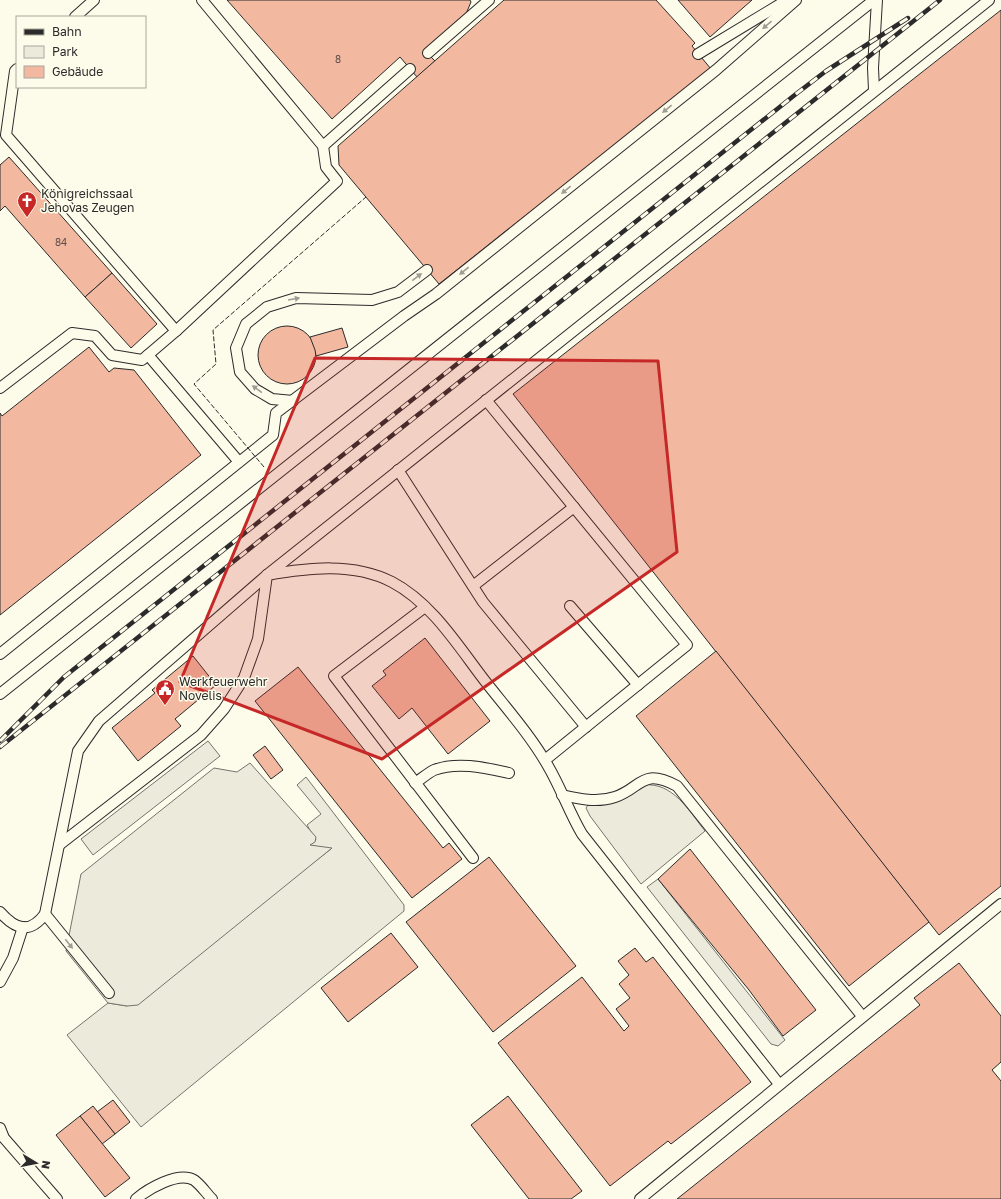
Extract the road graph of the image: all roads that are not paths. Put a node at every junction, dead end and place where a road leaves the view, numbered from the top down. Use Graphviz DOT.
graph roads {
  1 [pos="94,0"];
  2 [pos="202,0"];
  3 [pos="489,0"];
  4 [pos="786,0"];
  5 [pos="796,0"];
  6 [pos="876,0"];
  7 [pos="988,0"];
  8 [pos="76,16"];
  9 [pos="428,54"];
  10 [pos="698,54"];
  11 [pos="410,69"];
  12 [pos="16,70"];
  13 [pos="874,90"];
  14 [pos="323,146"];
  15 [pos="427,270"];
  16 [pos="176,331"];
  17 [pos="148,355"];
  18 [pos="0,388"];
  19 [pos="486,400"];
  20 [pos="293,401"];
  21 [pos="240,462"];
  22 [pos="398,470"];
  23 [pos="574,507"];
  24 [pos="267,574"];
  25 [pos="473,586"];
  26 [pos="570,606"];
  27 [pos="425,607"];
  28 [pos="0,654"];
  29 [pos="638,685"];
  30 [pos="0,694"];
  31 [pos="586,727"];
  32 [pos="545,760"];
  33 [pos="509,773"];
  34 [pos="415,782"];
  35 [pos="562,795"];
  36 [pos="59,845"];
  37 [pos="473,858"];
  38 [pos="1001,904"];
  39 [pos="0,912"];
  40 [pos="45,914"];
  41 [pos="23,927"];
  42 [pos="0,982"];
  43 [pos="109,993"];
  44 [pos="862,1016"];
  45 [pos="780,1084"];
  46 [pos="0,1128"];
  47 [pos="57,1199"];
  48 [pos="136,1199"];
  49 [pos="212,1199"];
  50 [pos="640,1199"];
  1 -- 8 [label="lane"];
  2 -- 14 [label="lane"];
  3 -- 9 [label="lane"];
  4 -- 10 [label="lane"];
  5 -- 20 [label="lane, one-way"];
  6 -- 13 [label="lane"];
  6 -- 30 [label="lane"];
  7 -- 13 [label="lane"];
  11 -- 14 [label="lane"];
  12 -- 16 [label="lane"];
  13 -- 19 [label="lane"];
  14 -- 16 [label="lane"];
  20 -- 15 [label="lane, one-way"];
  16 -- 17 [label="lane"];
  17 -- 18 [label="lane"];
  17 -- 21 [label="lane"];
  19 -- 22 [label="lane"];
  19 -- 23 [label="lane"];
  20 -- 21 [label="lane"];
  21 -- 28 [label="lane"];
  22 -- 24 [label="lane"];
  22 -- 25 [label="lane"];
  23 -- 25 [label="lane"];
  23 -- 29 [label="lane"];
  24 -- 27 [label="lane"];
  24 -- 36 [label="lane"];
  24 -- 36 [label="lane"];
  25 -- 31 [label="lane"];
  26 -- 29 [label="lane"];
  27 -- 32 [label="lane"];
  27 -- 34 [label="lane"];
  29 -- 31 [label="lane"];
  31 -- 32 [label="lane"];
  32 -- 35 [label="lane"];
  33 -- 34 [label="lane"];
  34 -- 37 [label="lane"];
  35 -- 44 [label="lane"];
  35 -- 45 [label="lane"];
  36 -- 40 [label="lane"];
  38 -- 44 [label="lane"];
  39 -- 41 [label="lane"];
  40 -- 41 [label="lane"];
  40 -- 43 [label="lane, one-way"];
  41 -- 42 [label="lane"];
  44 -- 45 [label="lane"];
  45 -- 50 [label="lane"];
  46 -- 47 [label="lane"];
  48 -- 49 [label="lane"];
}
